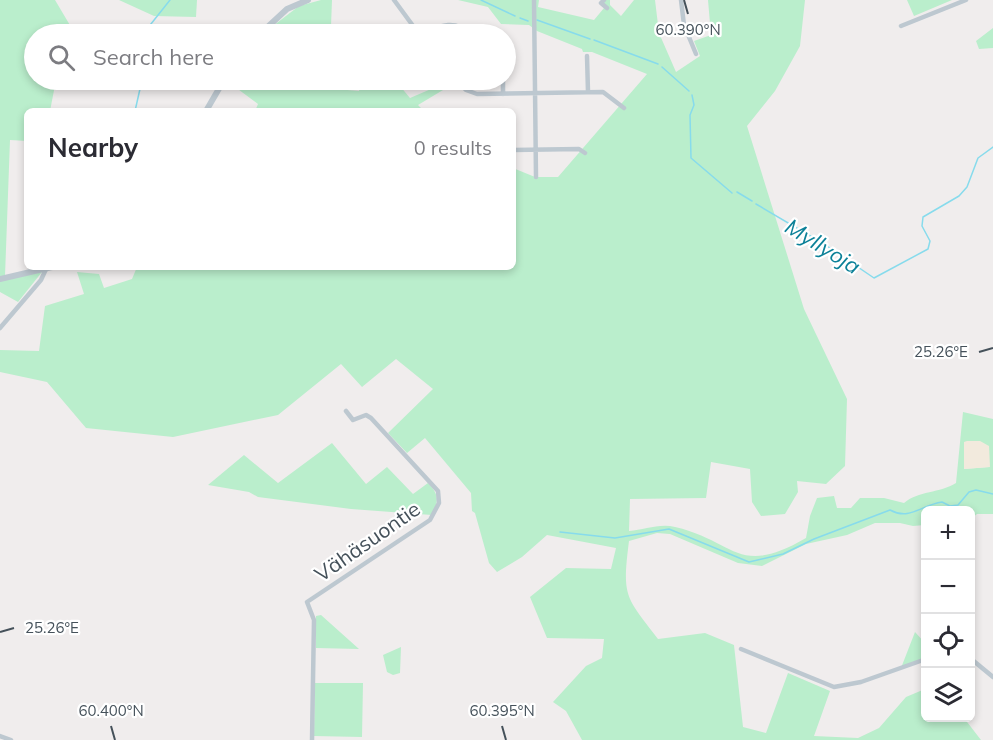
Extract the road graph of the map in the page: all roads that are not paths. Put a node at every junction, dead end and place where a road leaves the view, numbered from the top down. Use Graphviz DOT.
graph roads {
  1 [pos="308,0"];
  2 [pos="394,0"];
  3 [pos="534,0"];
  4 [pos="604,0"];
  5 [pos="681,0"];
  6 [pos="966,0"];
  7 [pos="607,8"];
  8 [pos="271,24"];
  9 [pos="412,24"];
  10 [pos="901,26"];
  11 [pos="696,54"];
  12 [pos="587,56"];
  13 [pos="218,90"];
  14 [pos="467,90"];
  15 [pos="503,90"];
  16 [pos="588,92"];
  17 [pos="535,93"];
  18 [pos="503,94"];
  19 [pos="208,108"];
  20 [pos="624,108"];
  21 [pos="516,150"];
  22 [pos="536,150"];
  23 [pos="585,153"];
  24 [pos="536,177"];
  25 [pos="40,270"];
  26 [pos="48,270"];
  27 [pos="0,279"];
  28 [pos="0,328"];
  29 [pos="346,411"];
  30 [pos="741,649"];
  31 [pos="921,661"];
  32 [pos="975,662"];
  33 [pos="993,677"];
  34 [pos="0,736"];
  35 [pos="11,740"];
  36 [pos="312,740"];
  1 -- 8 [label="street"];
  2 -- 9 [label="street"];
  3 -- 17 [label="street"];
  4 -- 7 [label="street"];
  5 -- 11 [label="street"];
  6 -- 10 [label="street"];
  12 -- 16 [label="street"];
  13 -- 19 [label="street"];
  14 -- 18 [label="street"];
  15 -- 18 [label="street"];
  16 -- 17 [label="street"];
  16 -- 20 [label="street"];
  17 -- 18 [label="street"];
  17 -- 22 [label="street"];
  21 -- 22 [label="street"];
  22 -- 23 [label="street"];
  22 -- 24 [label="street"];
  25 -- 27 [label="street"];
  26 -- 28 [label="street"];
  29 -- 36 [label="street, Vähäsuontie"];
  30 -- 31 [label="street"];
  32 -- 33 [label="street"];
  34 -- 35 [label="street"];
}
